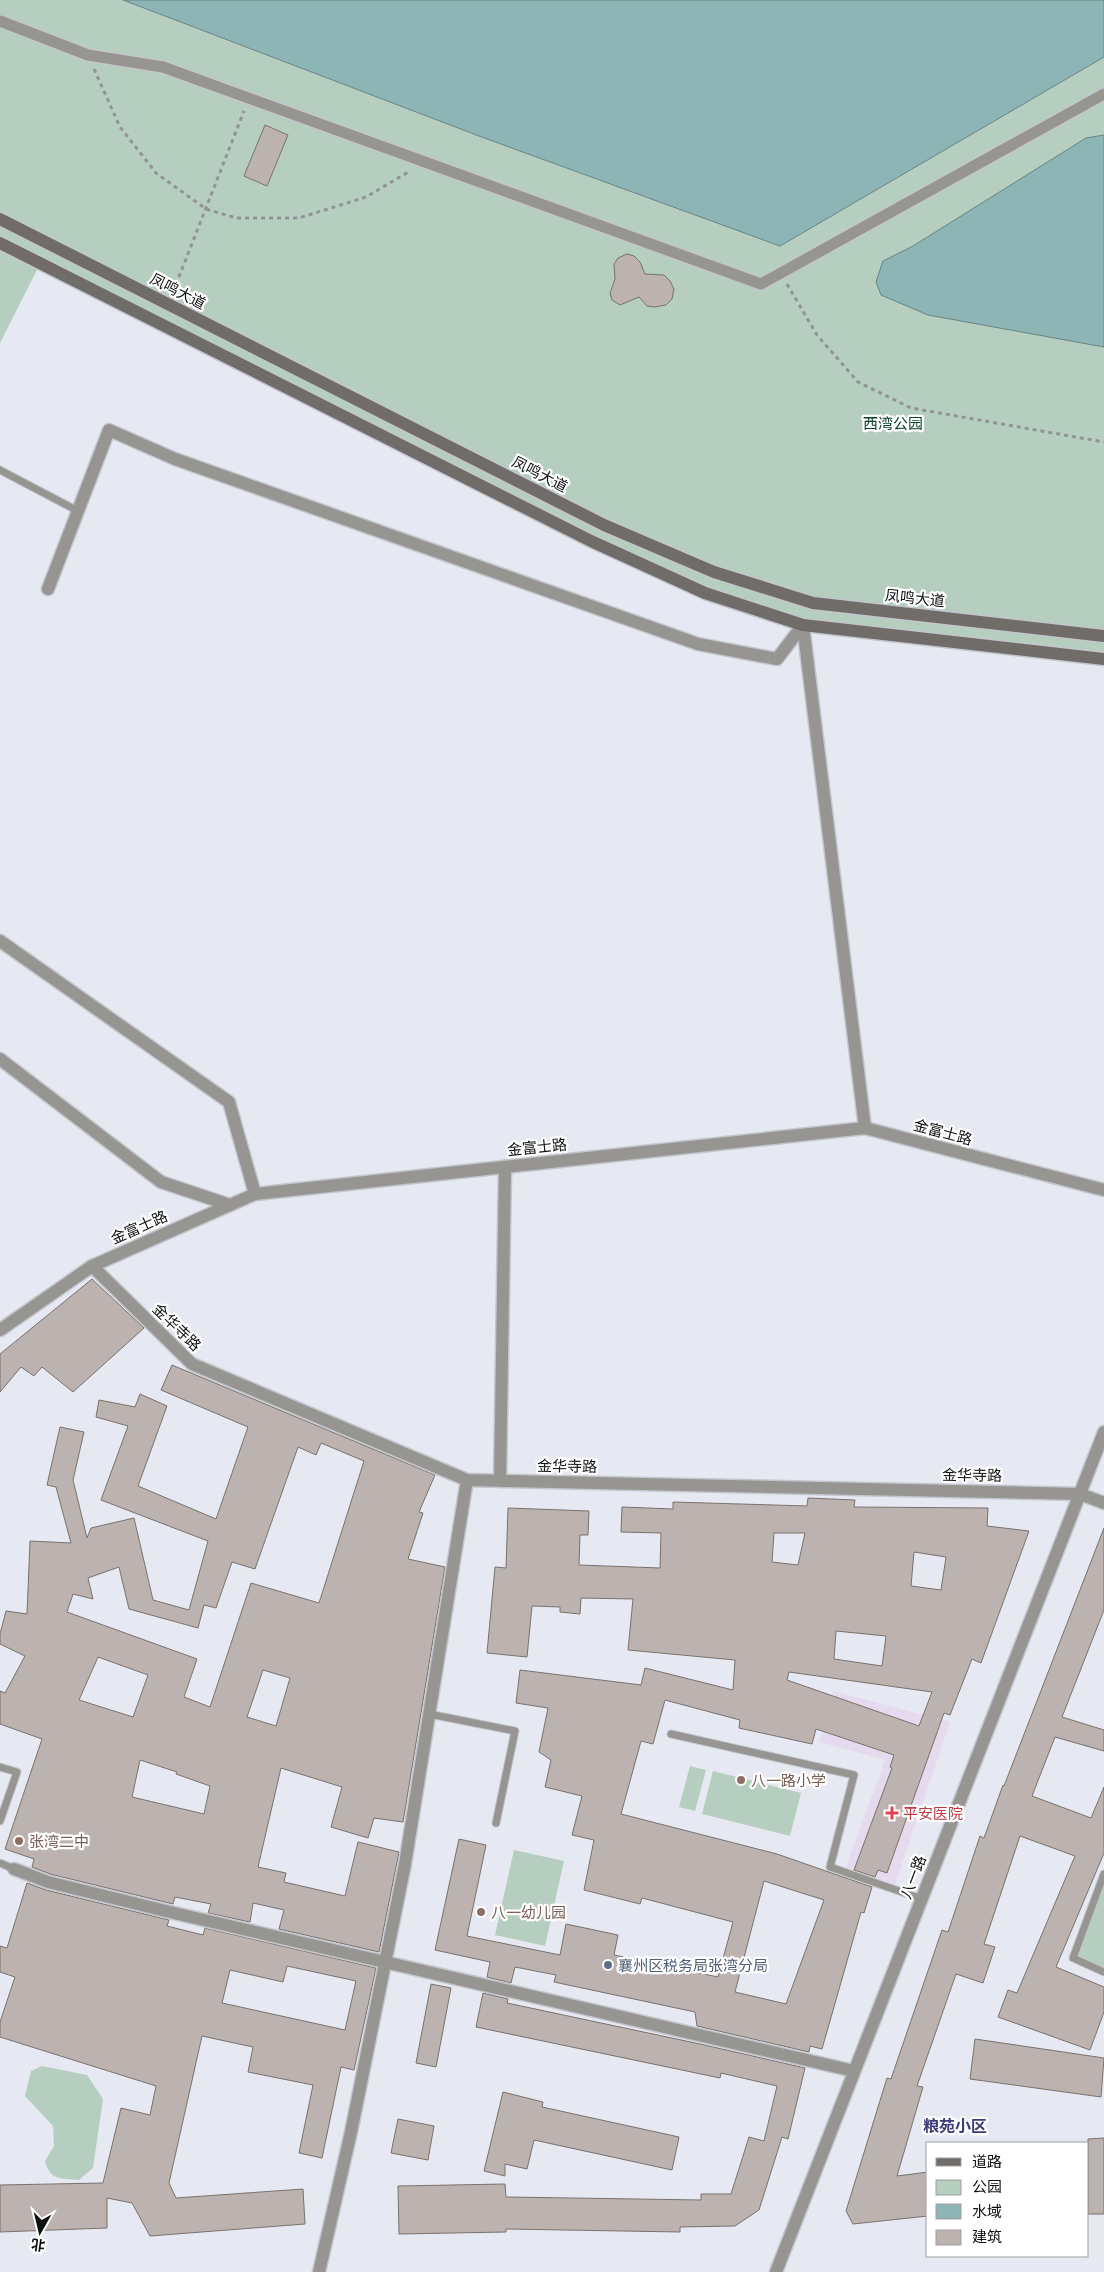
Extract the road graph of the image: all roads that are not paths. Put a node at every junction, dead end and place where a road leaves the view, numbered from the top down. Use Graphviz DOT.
graph roads {
  1 [pos="0,21"];
  2 [pos="1104,94"];
  3 [pos="0,219"];
  4 [pos="0,243"];
  5 [pos="0,470"];
  6 [pos="78,511"];
  7 [pos="48,589"];
  8 [pos="803,625"];
  9 [pos="1104,636"];
  10 [pos="1104,659"];
  11 [pos="0,941"];
  12 [pos="0,1059"];
  13 [pos="865,1128"];
  14 [pos="505,1167"];
  15 [pos="1104,1190"];
  16 [pos="255,1194"];
  17 [pos="230,1205"];
  18 [pos="92,1266"];
  19 [pos="0,1330"];
  20 [pos="1104,1432"];
  21 [pos="468,1480"];
  22 [pos="500,1481"];
  23 [pos="1080,1494"];
  24 [pos="1104,1503"];
  25 [pos="429,1714"];
  26 [pos="671,1734"];
  27 [pos="0,1767"];
  28 [pos="0,1821"];
  29 [pos="496,1823"];
  30 [pos="0,1863"];
  31 [pos="14,1869"];
  32 [pos="1104,1874"];
  33 [pos="922,1899"];
  34 [pos="386,1961"];
  35 [pos="1104,1972"];
  36 [pos="854,2071"];
  37 [pos="319,2272"];
  38 [pos="776,2272"];
  1 -- 2 [label="street"];
  3 -- 9 [label="main road, 凤鸣大道"];
  4 -- 8 [label="main road"];
  5 -- 6 [label="lane"];
  6 -- 7 [label="street"];
  6 -- 8 [label="street"];
  8 -- 10 [label="main road"];
  8 -- 13 [label="street"];
  11 -- 16 [label="street"];
  12 -- 17 [label="street"];
  13 -- 14 [label="street, 金富士路"];
  13 -- 15 [label="street, 金富士路"];
  14 -- 16 [label="street, 金富士路"];
  14 -- 22 [label="street"];
  16 -- 17 [label="street, 金富士路"];
  17 -- 18 [label="street, 金富士路"];
  18 -- 19 [label="street, 金富士路"];
  18 -- 21 [label="street, 金华寺路"];
  20 -- 23 [label="street, 八一路"];
  21 -- 22 [label="street, 金华寺路"];
  21 -- 25 [label="street"];
  22 -- 23 [label="street, 金华寺路"];
  23 -- 24 [label="street, 金华寺路"];
  23 -- 33 [label="street, 八一路"];
  25 -- 29 [label="lane"];
  25 -- 34 [label="street"];
  26 -- 33 [label="lane"];
  27 -- 28 [label="lane"];
  30 -- 31 [label="lane"];
  31 -- 34 [label="street"];
  32 -- 35 [label="lane"];
  33 -- 36 [label="street, 八一路"];
  34 -- 36 [label="street"];
  34 -- 37 [label="street"];
  36 -- 38 [label="street, 八一路"];
}
